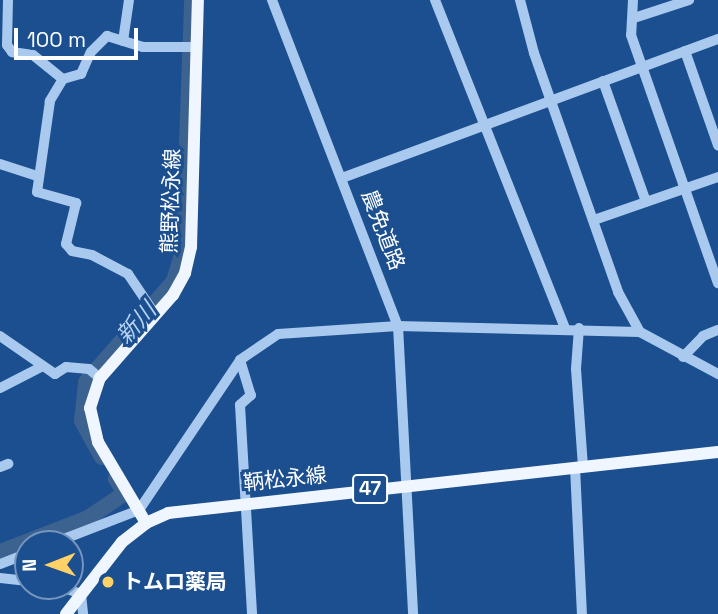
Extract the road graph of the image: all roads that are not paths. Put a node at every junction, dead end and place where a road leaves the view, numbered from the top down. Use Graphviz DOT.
graph roads {
  1 [pos="8,0"];
  2 [pos="129,0"];
  3 [pos="198,0"];
  4 [pos="272,0"];
  5 [pos="435,0"];
  6 [pos="520,0"];
  7 [pos="633,0"];
  8 [pos="689,0"];
  9 [pos="634,18"];
  10 [pos="718,39"];
  11 [pos="123,41"];
  12 [pos="189,47"];
  13 [pos="685,51"];
  14 [pos="642,67"];
  15 [pos="63,79"];
  16 [pos="603,81"];
  17 [pos="551,97"];
  18 [pos="485,122"];
  19 [pos="718,145"];
  20 [pos="0,164"];
  21 [pos="37,176"];
  22 [pos="718,177"];
  23 [pos="342,178"];
  24 [pos="685,189"];
  25 [pos="646,202"];
  26 [pos="594,220"];
  27 [pos="718,283"];
  28 [pos="155,314"];
  29 [pos="398,326"];
  30 [pos="565,328"];
  31 [pos="579,328"];
  32 [pos="718,330"];
  33 [pos="640,332"];
  34 [pos="0,336"];
  35 [pos="684,357"];
  36 [pos="240,360"];
  37 [pos="43,366"];
  38 [pos="718,374"];
  39 [pos="100,378"];
  40 [pos="0,388"];
  41 [pos="718,452"];
  42 [pos="579,467"];
  43 [pos="406,485"];
  44 [pos="244,502"];
  45 [pos="139,510"];
  46 [pos="146,523"];
  47 [pos="84,531"];
  48 [pos="84,590"];
  49 [pos="252,614"];
  50 [pos="413,614"];
  51 [pos="582,614"];
  1 -- 15 [label="street"];
  2 -- 11 [label="street"];
  3 -- 12 [label="main road, 熊野松永線"];
  4 -- 23 [label="street, 農免道路"];
  5 -- 18 [label="street"];
  6 -- 17 [label="street"];
  7 -- 9 [label="street"];
  8 -- 9 [label="street"];
  9 -- 14 [label="street"];
  10 -- 13 [label="street"];
  11 -- 12 [label="street"];
  11 -- 15 [label="street"];
  12 -- 28 [label="main road, 熊野松永線"];
  13 -- 14 [label="street"];
  13 -- 19 [label="street"];
  14 -- 16 [label="street"];
  14 -- 24 [label="street"];
  15 -- 21 [label="street"];
  16 -- 17 [label="street"];
  16 -- 25 [label="street"];
  17 -- 18 [label="street"];
  17 -- 26 [label="street"];
  18 -- 23 [label="street"];
  18 -- 30 [label="street"];
  20 -- 21 [label="street"];
  21 -- 28 [label="street"];
  22 -- 24 [label="street"];
  23 -- 29 [label="street, 農免道路"];
  24 -- 25 [label="street"];
  24 -- 27 [label="street"];
  25 -- 26 [label="street"];
  26 -- 33 [label="street"];
  28 -- 39 [label="main road, 熊野松永線"];
  29 -- 30 [label="street"];
  29 -- 36 [label="street"];
  29 -- 43 [label="street, 農免道路"];
  30 -- 31 [label="street"];
  31 -- 33 [label="street"];
  31 -- 42 [label="street"];
  32 -- 35 [label="street"];
  33 -- 35 [label="street"];
  34 -- 37 [label="street"];
  35 -- 38 [label="street"];
  36 -- 44 [label="street"];
  36 -- 45 [label="street"];
  37 -- 39 [label="street"];
  37 -- 40 [label="street"];
  39 -- 45 [label="main road, 熊野松永線"];
  41 -- 42 [label="main road, 鞆松永線 / 47"];
  42 -- 43 [label="main road, 鞆松永線 / 47"];
  42 -- 51 [label="street"];
  43 -- 44 [label="main road, 鞆松永線 / 47"];
  43 -- 50 [label="street, 農免道路"];
  44 -- 46 [label="main road, 鞆松永線 / 47"];
  44 -- 49 [label="street"];
  45 -- 46 [label="main road, 熊野松永線"];
  45 -- 47 [label="street"];
  46 -- 48 [label="main road, 鞆松永線 / 47"];
}
